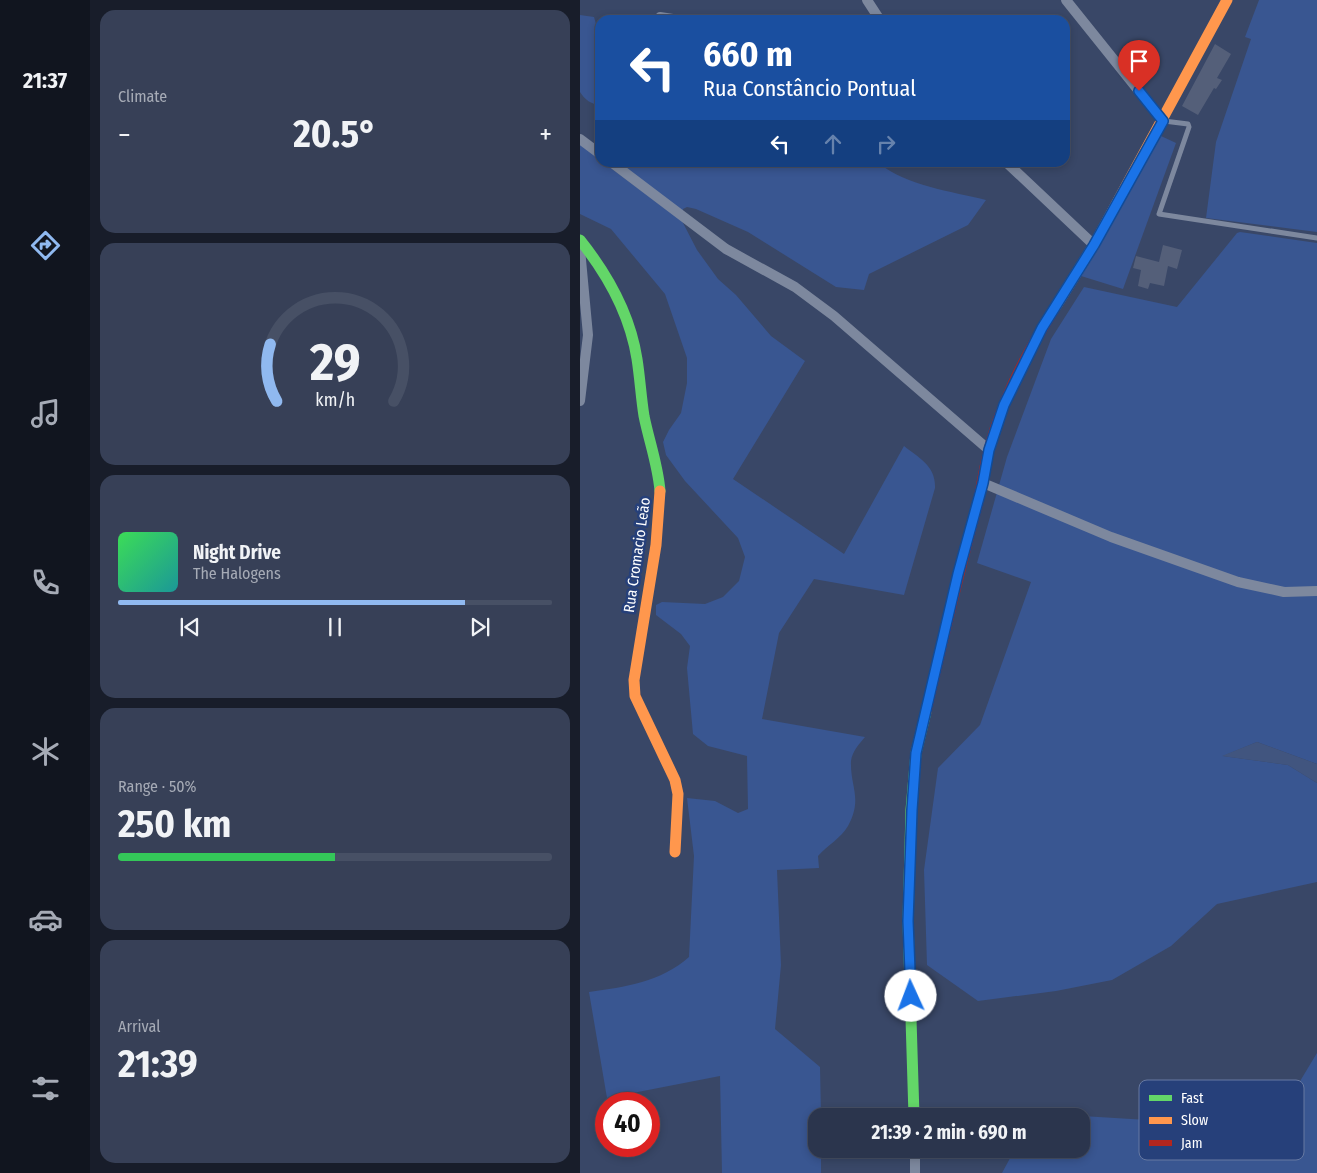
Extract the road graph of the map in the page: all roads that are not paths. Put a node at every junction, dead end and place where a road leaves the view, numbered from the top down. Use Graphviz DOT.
graph roads {
  1 [pos="867,0"];
  2 [pos="1066,0"];
  3 [pos="1227,0"];
  4 [pos="877,15"];
  5 [pos="1163,121"];
  6 [pos="580,139"];
  7 [pos="595,150"];
  8 [pos="618,167"];
  9 [pos="1011,167"];
  10 [pos="1317,238"];
  11 [pos="580,240"];
  12 [pos="1094,245"];
  13 [pos="580,249"];
  14 [pos="580,401"];
  15 [pos="989,450"];
  16 [pos="983,483"];
  17 [pos="1317,591"];
  18 [pos="675,852"];
  19 [pos="914,1108"];
  20 [pos="915,1158"];
  21 [pos="915,1173"];
  1 -- 4 [label="street"];
  2 -- 5 [label="street"];
  3 -- 5 [label="street"];
  5 -- 10 [label="lane"];
  5 -- 12 [label="street"];
  6 -- 7 [label="street"];
  8 -- 15 [label="street"];
  9 -- 12 [label="street"];
  11 -- 18 [label="street, Rua Cromacio Leão"];
  12 -- 15 [label="street"];
  13 -- 14 [label="street"];
  15 -- 16 [label="street"];
  16 -- 17 [label="street"];
  16 -- 19 [label="street"];
  20 -- 21 [label="street"];
}
